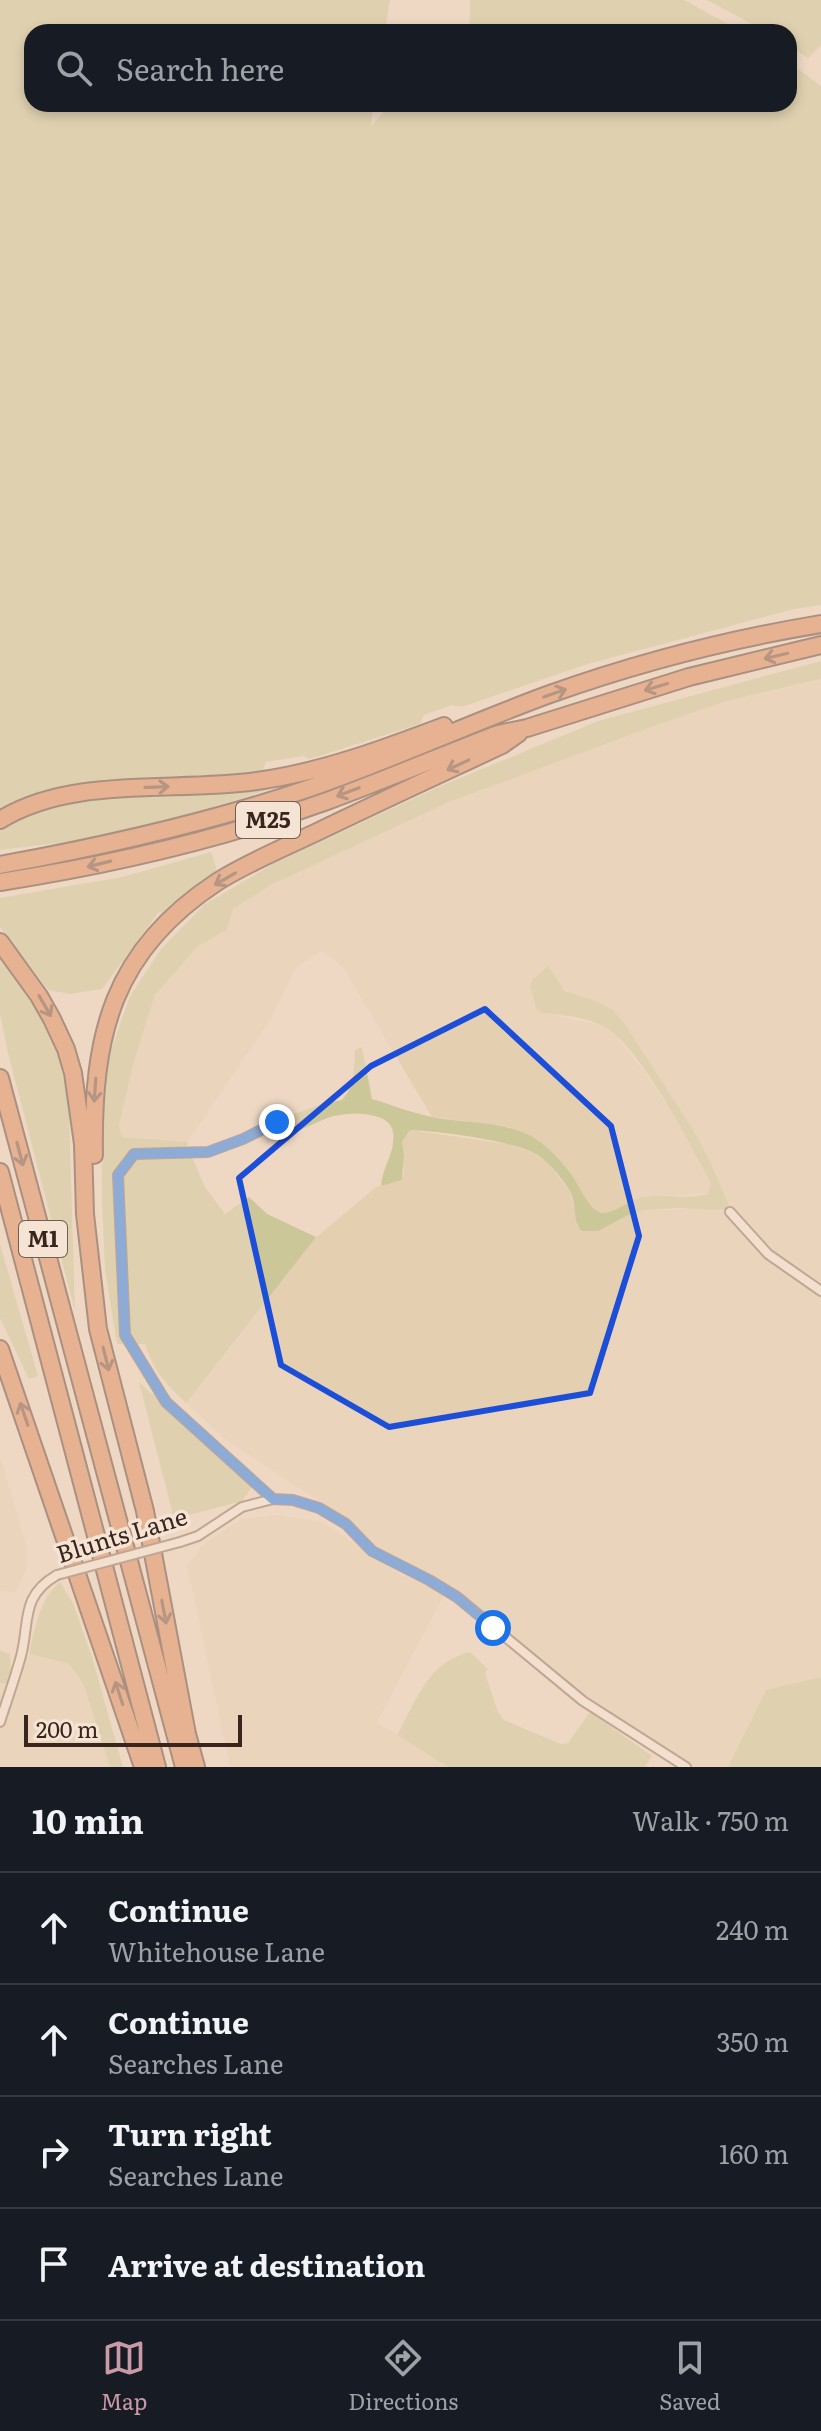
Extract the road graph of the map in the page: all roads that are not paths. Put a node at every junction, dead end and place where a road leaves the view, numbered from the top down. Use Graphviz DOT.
graph roads {
  1 [pos="821,624"];
  2 [pos="821,645"];
  3 [pos="482,720"];
  4 [pos="527,728"];
  5 [pos="0,820"];
  6 [pos="0,865"];
  7 [pos="0,882"];
  8 [pos="0,942"];
  9 [pos="0,1078"];
  10 [pos="277,1122"];
  11 [pos="0,1172"];
  12 [pos="730,1212"];
  13 [pos="92,1283"];
  14 [pos="821,1291"];
  15 [pos="0,1349"];
  16 [pos="273,1499"];
  17 [pos="0,1722"];
  18 [pos="143,1767"];
  19 [pos="157,1767"];
  20 [pos="184,1767"];
  21 [pos="196,1767"];
  22 [pos="686,1767"];
  3 -- 1 [label="highway, M25, one-way"];
  2 -- 4 [label="highway, M25, one-way"];
  5 -- 3 [label="highway, one-way"];
  3 -- 6 [label="highway, M25"];
  4 -- 7 [label="highway, M25, one-way"];
  4 -- 13 [label="highway, one-way"];
  8 -- 13 [label="highway, one-way"];
  9 -- 20 [label="highway, M1, one-way"];
  10 -- 16 [label="street"];
  11 -- 19 [label="highway, M1"];
  12 -- 14 [label="street"];
  13 -- 21 [label="highway, one-way"];
  18 -- 15 [label="highway, one-way"];
  16 -- 17 [label="street, Blunts Lane, bridge"];
  16 -- 22 [label="street"];
}
